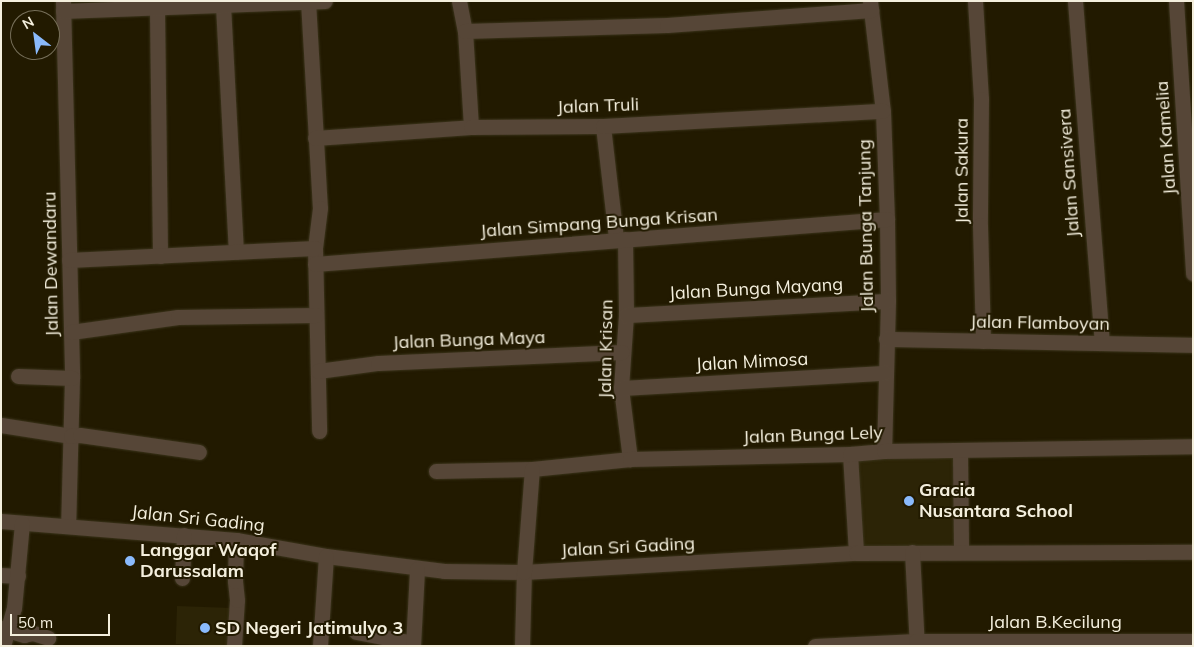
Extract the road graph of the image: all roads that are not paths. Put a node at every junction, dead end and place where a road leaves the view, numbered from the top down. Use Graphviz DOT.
graph roads {
  1 [pos="325,1"];
  2 [pos="459,1"];
  3 [pos="975,1"];
  4 [pos="1075,1"];
  5 [pos="1176,1"];
  6 [pos="308,2"];
  7 [pos="179,4"];
  8 [pos="223,5"];
  9 [pos="63,6"];
  10 [pos="871,6"];
  11 [pos="157,9"];
  12 [pos="465,31"];
  13 [pos="883,111"];
  14 [pos="603,126"];
  15 [pos="471,127"];
  16 [pos="315,138"];
  17 [pos="886,219"];
  18 [pos="621,239"];
  19 [pos="315,248"];
  20 [pos="236,252"];
  21 [pos="160,256"];
  22 [pos="69,260"];
  23 [pos="315,264"];
  24 [pos="1193,273"];
  25 [pos="888,301"];
  26 [pos="316,315"];
  27 [pos="626,315"];
  28 [pos="71,332"];
  29 [pos="886,339"];
  30 [pos="983,341"];
  31 [pos="1102,343"];
  32 [pos="1193,345"];
  33 [pos="622,352"];
  34 [pos="318,371"];
  35 [pos="885,373"];
  36 [pos="18,376"];
  37 [pos="72,378"];
  38 [pos="621,388"];
  39 [pos="1,425"];
  40 [pos="319,431"];
  41 [pos="70,436"];
  42 [pos="1193,446"];
  43 [pos="884,451"];
  44 [pos="960,451"];
  45 [pos="199,452"];
  46 [pos="850,454"];
  47 [pos="630,459"];
  48 [pos="532,470"];
  49 [pos="436,471"];
  50 [pos="1,521"];
  51 [pos="22,523"];
  52 [pos="68,526"];
  53 [pos="184,535"];
  54 [pos="236,540"];
  55 [pos="961,551"];
  56 [pos="912,552"];
  57 [pos="1193,552"];
  58 [pos="856,553"];
  59 [pos="326,556"];
  60 [pos="417,569"];
  61 [pos="524,572"];
  62 [pos="1,576"];
  63 [pos="18,576"];
  64 [pos="182,578"];
  65 [pos="4,629"];
  66 [pos="356,632"];
  67 [pos="48,638"];
  68 [pos="1193,641"];
  69 [pos="413,644"];
  70 [pos="916,644"];
  71 [pos="3,646"];
  72 [pos="234,646"];
  73 [pos="320,646"];
  74 [pos="522,646"];
  75 [pos="816,646"];
  1 -- 6 [label="street"];
  2 -- 12 [label="street"];
  3 -- 30 [label="street, Jalan Sakura"];
  4 -- 31 [label="street, Jalan Sansivera"];
  5 -- 24 [label="street, Jalan Kamelia"];
  6 -- 8 [label="street"];
  6 -- 16 [label="street"];
  7 -- 8 [label="street"];
  7 -- 11 [label="street"];
  8 -- 20 [label="street"];
  9 -- 11 [label="street"];
  9 -- 22 [label="street, Jalan Dewandaru"];
  10 -- 12 [label="street"];
  10 -- 13 [label="street, Jalan Bunga Tanjung"];
  11 -- 21 [label="street"];
  12 -- 15 [label="street"];
  13 -- 14 [label="street, Jalan Truli"];
  13 -- 17 [label="street, Jalan Bunga Tanjung"];
  14 -- 15 [label="street, Jalan Truli"];
  14 -- 18 [label="street, Jalan Krisan"];
  15 -- 16 [label="street, Jalan Truli"];
  16 -- 19 [label="street"];
  17 -- 18 [label="street, Jalan Simpang Bunga Krisan"];
  17 -- 25 [label="street, Jalan Bunga Tanjung"];
  18 -- 23 [label="street, Jalan Simpang Bunga Krisan"];
  18 -- 27 [label="street, Jalan Krisan"];
  19 -- 20 [label="street"];
  19 -- 23 [label="street"];
  20 -- 21 [label="street"];
  21 -- 22 [label="street"];
  22 -- 28 [label="street, Jalan Dewandaru"];
  23 -- 26 [label="street"];
  25 -- 27 [label="street, Jalan Bunga Mayang"];
  25 -- 29 [label="street, Jalan Bunga Tanjung"];
  26 -- 28 [label="street"];
  26 -- 34 [label="street"];
  27 -- 33 [label="street, Jalan Krisan"];
  28 -- 37 [label="street, Jalan Dewandaru"];
  29 -- 30 [label="street, Jalan Flamboyan"];
  29 -- 35 [label="street, Jalan Bunga Tanjung"];
  30 -- 31 [label="street, Jalan Flamboyan"];
  31 -- 32 [label="street, Jalan Flamboyan"];
  33 -- 34 [label="street, Jalan Bunga Maya"];
  33 -- 38 [label="street, Jalan Krisan"];
  34 -- 40 [label="street"];
  35 -- 38 [label="street, Jalan Mimosa"];
  35 -- 43 [label="street, Jalan Bunga Tanjung"];
  36 -- 37 [label="street"];
  37 -- 41 [label="street, Jalan Dewandaru"];
  38 -- 47 [label="street, Jalan Krisan"];
  39 -- 41 [label="street"];
  41 -- 45 [label="street"];
  41 -- 52 [label="street, Jalan Dewandaru"];
  42 -- 44 [label="street, Jalan Bunga Lely"];
  43 -- 44 [label="street, Jalan Bunga Lely"];
  43 -- 46 [label="street, Jalan Bunga Lely"];
  44 -- 55 [label="street"];
  46 -- 47 [label="street, Jalan Bunga Lely"];
  46 -- 58 [label="street"];
  47 -- 48 [label="street, Jalan Bunga Lely"];
  48 -- 49 [label="street, Jalan Bunga Lely"];
  48 -- 61 [label="street"];
  50 -- 51 [label="street, Jalan Sri Gading"];
  51 -- 52 [label="street, Jalan Sri Gading"];
  51 -- 63 [label="street"];
  52 -- 53 [label="street, Jalan Sri Gading"];
  53 -- 54 [label="street, Jalan Sri Gading"];
  53 -- 64 [label="street"];
  54 -- 59 [label="street, Jalan Sri Gading"];
  54 -- 72 [label="street"];
  55 -- 56 [label="street, Jalan Sri Gading"];
  55 -- 57 [label="street, Jalan Sri Gading"];
  56 -- 58 [label="street, Jalan Sri Gading"];
  56 -- 70 [label="street"];
  58 -- 61 [label="street, Jalan Sri Gading"];
  59 -- 60 [label="street, Jalan Sri Gading"];
  59 -- 73 [label="street"];
  60 -- 61 [label="street, Jalan Sri Gading"];
  60 -- 69 [label="street"];
  61 -- 74 [label="street"];
  62 -- 63 [label="street"];
  63 -- 65 [label="street"];
  65 -- 67 [label="street"];
  65 -- 71 [label="street"];
  66 -- 69 [label="street"];
  68 -- 70 [label="street, Jalan B.Kecilung"];
  70 -- 75 [label="street, Jalan B.Kecilung"];
}
